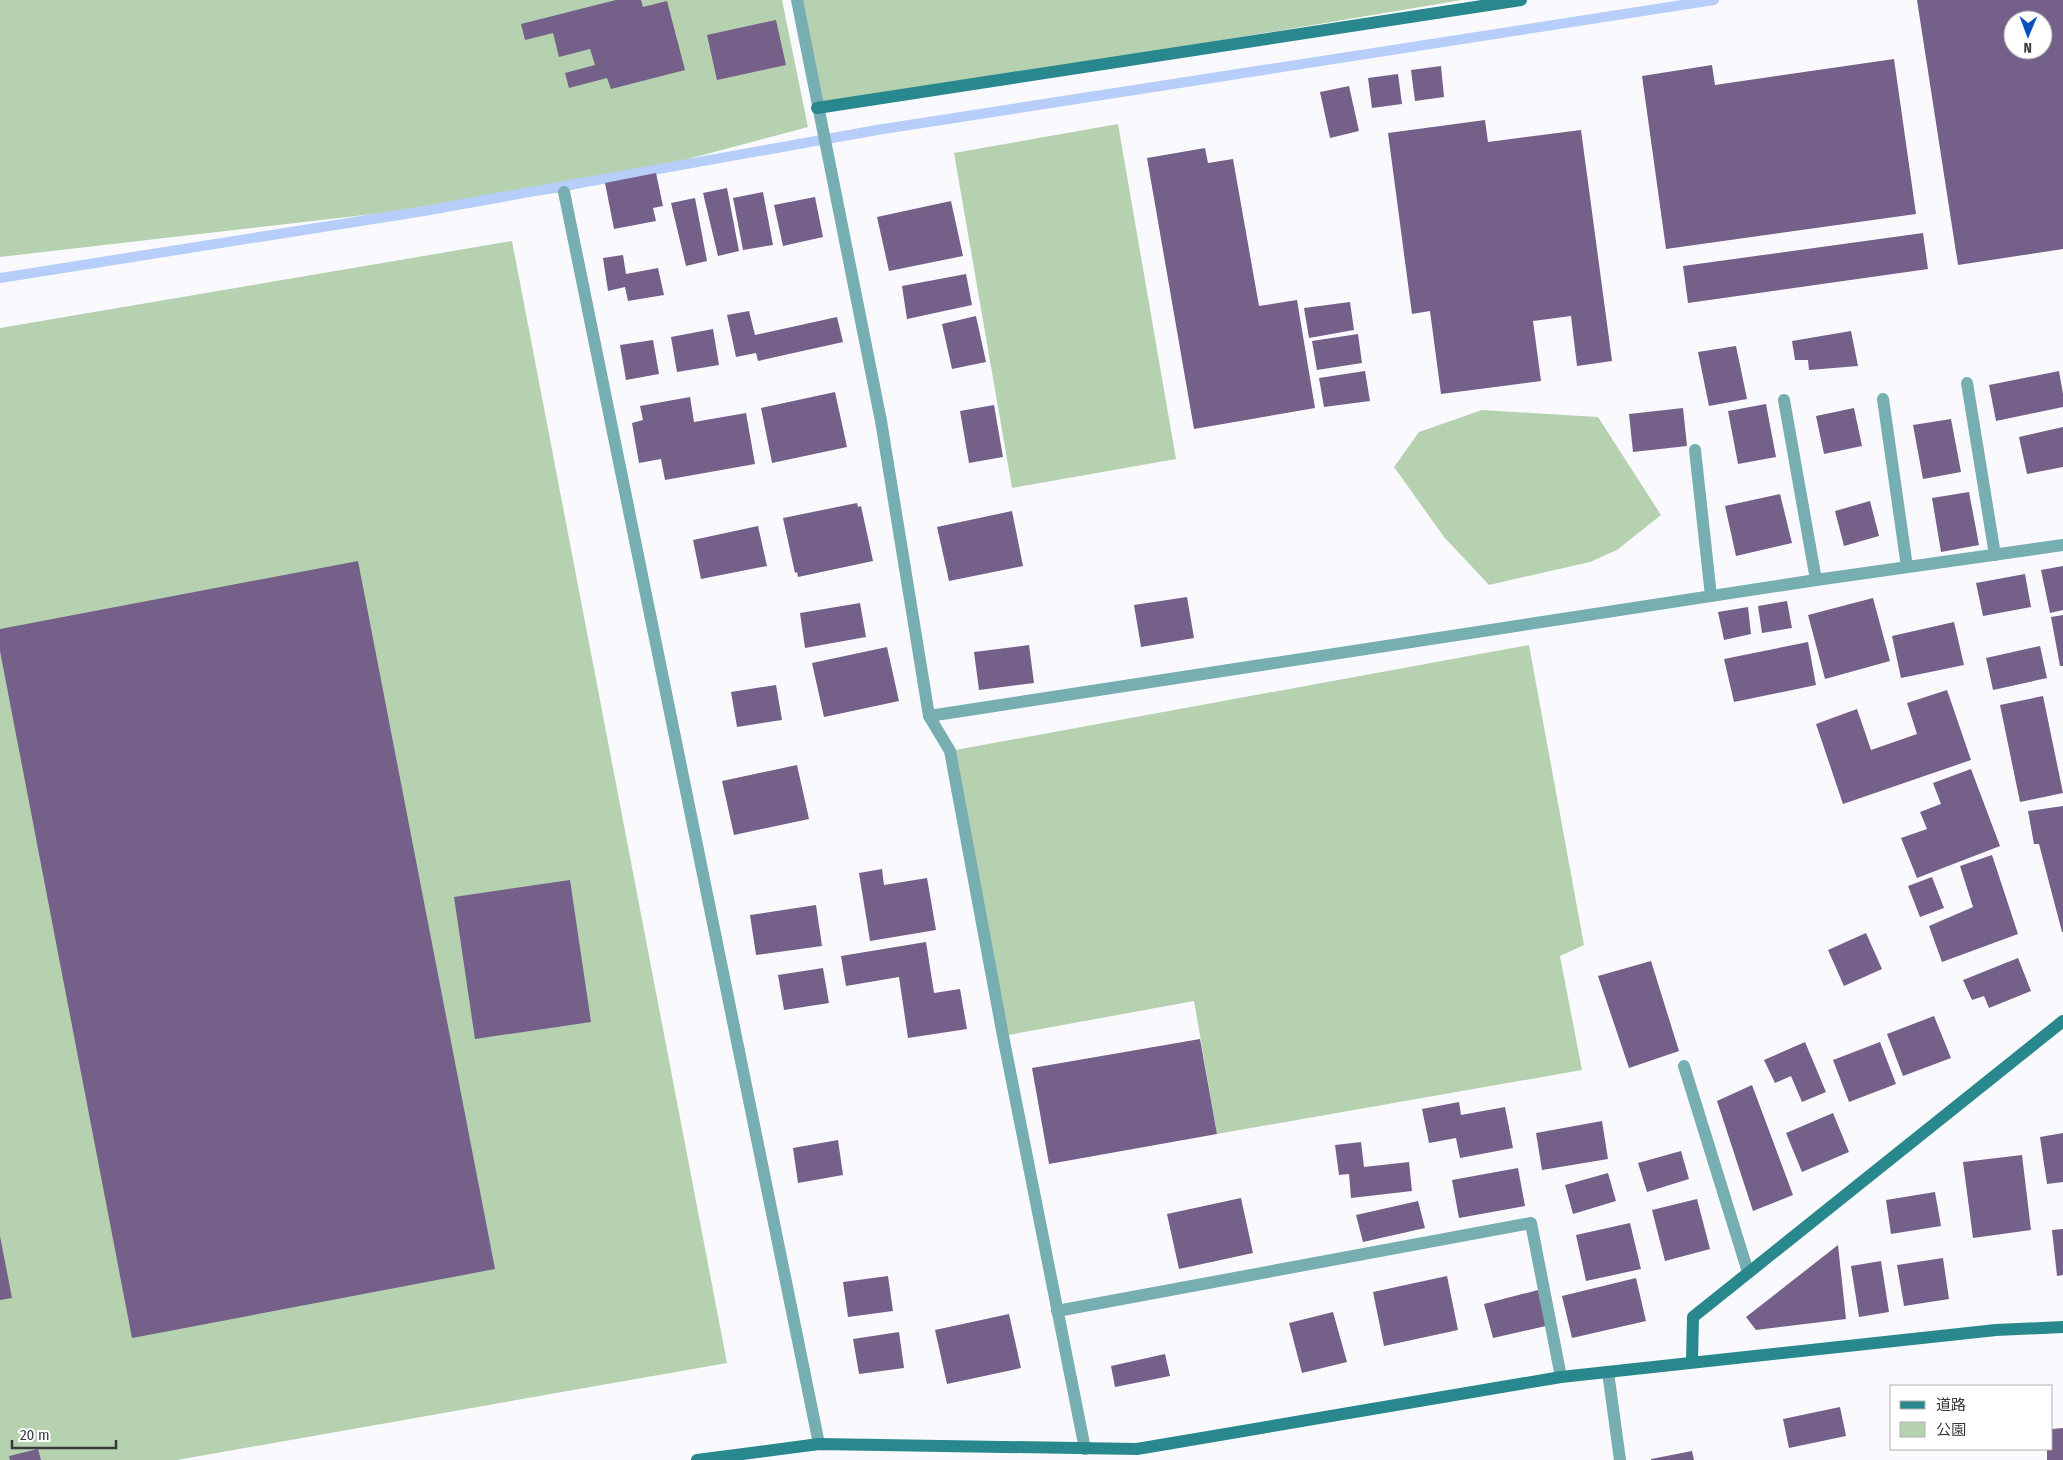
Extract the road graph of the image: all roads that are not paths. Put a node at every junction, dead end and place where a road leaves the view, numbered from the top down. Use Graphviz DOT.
graph roads {
  1 [pos="797,0"];
  2 [pos="1521,0"];
  3 [pos="817,108"];
  4 [pos="564,192"];
  5 [pos="1967,383"];
  6 [pos="1883,399"];
  7 [pos="1784,400"];
  8 [pos="1696,450"];
  9 [pos="2063,545"];
  10 [pos="1995,554"];
  11 [pos="1907,567"];
  12 [pos="1816,580"];
  13 [pos="1711,596"];
  14 [pos="929,716"];
  15 [pos="2063,1021"];
  16 [pos="1684,1066"];
  17 [pos="1748,1272"];
  18 [pos="1057,1311"];
  19 [pos="2063,1327"];
  20 [pos="1692,1362"];
  21 [pos="1608,1372"];
  22 [pos="1561,1377"];
  23 [pos="818,1444"];
  24 [pos="1085,1448"];
  25 [pos="1138,1455"];
  26 [pos="697,1460"];
  27 [pos="1620,1460"];
  1 -- 3 [label="street"];
  2 -- 3 [label="street"];
  3 -- 14 [label="street"];
  4 -- 23 [label="street"];
  5 -- 10 [label="street"];
  6 -- 11 [label="street"];
  7 -- 12 [label="street"];
  8 -- 13 [label="street"];
  9 -- 10 [label="street"];
  10 -- 11 [label="street"];
  11 -- 12 [label="street"];
  12 -- 13 [label="street"];
  13 -- 14 [label="street"];
  14 -- 18 [label="street"];
  15 -- 17 [label="street"];
  16 -- 17 [label="street"];
  17 -- 20 [label="street"];
  18 -- 22 [label="street"];
  18 -- 24 [label="street"];
  19 -- 20 [label="street"];
  20 -- 21 [label="street"];
  21 -- 22 [label="street"];
  21 -- 27 [label="street"];
  22 -- 25 [label="street"];
  23 -- 24 [label="street"];
  23 -- 26 [label="street"];
  24 -- 25 [label="street"];
}
